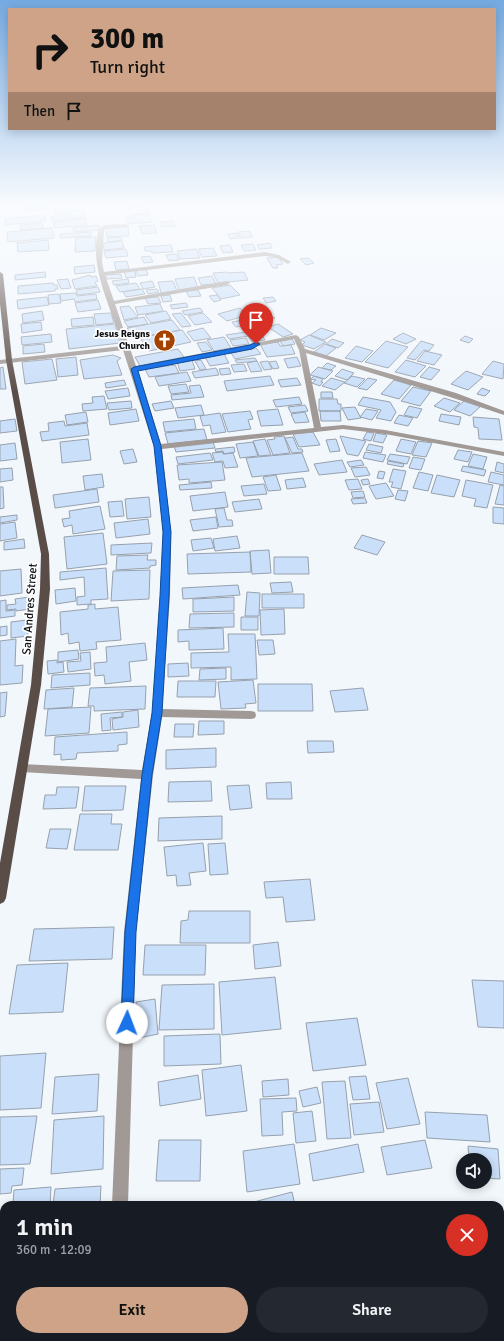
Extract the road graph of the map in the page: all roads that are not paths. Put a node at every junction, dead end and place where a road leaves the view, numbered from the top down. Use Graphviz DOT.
graph roads {
  1 [pos="100,268"];
  2 [pos="154,268"];
  3 [pos="0,274"];
  4 [pos="101,274"];
  5 [pos="227,283"];
  6 [pos="112,302"];
  7 [pos="126,348"];
  8 [pos="302,350"];
  9 [pos="4,361"];
  10 [pos="134,369"];
  11 [pos="504,413"];
  12 [pos="318,430"];
  13 [pos="158,446"];
  14 [pos="504,454"];
  15 [pos="157,713"];
  16 [pos="251,714"];
  17 [pos="22,768"];
  18 [pos="147,775"];
  19 [pos="0,898"];
  20 [pos="120,1201"];
  1 -- 4 [label="street"];
  2 -- 4 [label="street"];
  3 -- 9 [label="main road, San Andres Street"];
  4 -- 6 [label="street"];
  5 -- 6 [label="street"];
  6 -- 7 [label="street"];
  7 -- 9 [label="street"];
  7 -- 10 [label="street"];
  8 -- 10 [label="street"];
  8 -- 11 [label="street"];
  8 -- 12 [label="street"];
  9 -- 17 [label="main road, San Andres Street"];
  10 -- 13 [label="street"];
  12 -- 13 [label="street"];
  12 -- 14 [label="street"];
  13 -- 15 [label="street"];
  15 -- 16 [label="street"];
  15 -- 18 [label="street"];
  17 -- 18 [label="street"];
  17 -- 19 [label="main road, San Andres Street"];
  18 -- 20 [label="street"];
}
